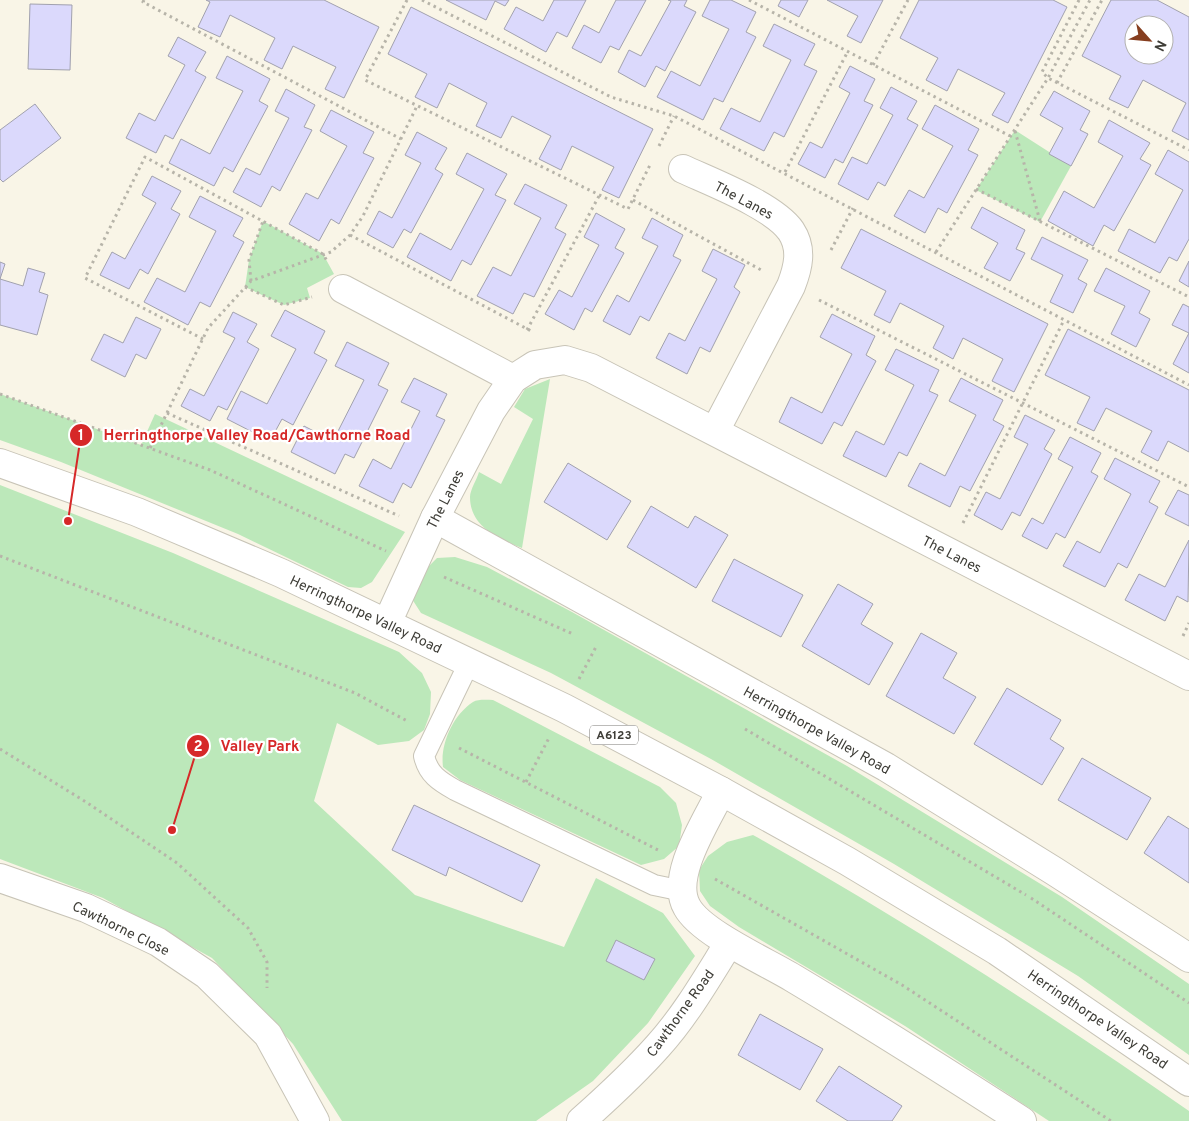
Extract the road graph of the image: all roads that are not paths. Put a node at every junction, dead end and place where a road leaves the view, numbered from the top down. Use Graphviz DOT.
graph roads {
  1 [pos="683,169"];
  2 [pos="342,289"];
  3 [pos="512,379"];
  4 [pos="715,431"];
  5 [pos="0,464"];
  6 [pos="432,524"];
  7 [pos="387,623"];
  8 [pos="469,663"];
  9 [pos="1189,676"];
  10 [pos="721,791"];
  11 [pos="0,878"];
  12 [pos="683,890"];
  13 [pos="729,942"];
  14 [pos="1189,958"];
  15 [pos="1189,1082"];
  16 [pos="315,1121"];
  17 [pos="581,1121"];
  18 [pos="1022,1121"];
  1 -- 4 [label="street, The Lanes"];
  2 -- 3 [label="street"];
  3 -- 4 [label="street, The Lanes"];
  3 -- 6 [label="street, The Lanes"];
  4 -- 9 [label="street, The Lanes"];
  5 -- 7 [label="street, Herringthorpe Valley Road / A6123"];
  6 -- 7 [label="street, The Lanes"];
  6 -- 14 [label="street, Herringthorpe Valley Road"];
  7 -- 8 [label="street, Herringthorpe Valley Road / A6123"];
  8 -- 10 [label="street, Herringthorpe Valley Road / A6123"];
  8 -- 12 [label="lane"];
  10 -- 12 [label="street"];
  10 -- 15 [label="street, Herringthorpe Valley Road / A6123"];
  11 -- 16 [label="street, Cawthorne Close"];
  12 -- 13 [label="street"];
  13 -- 17 [label="street, Cawthorne Road"];
  13 -- 18 [label="street"];
}
